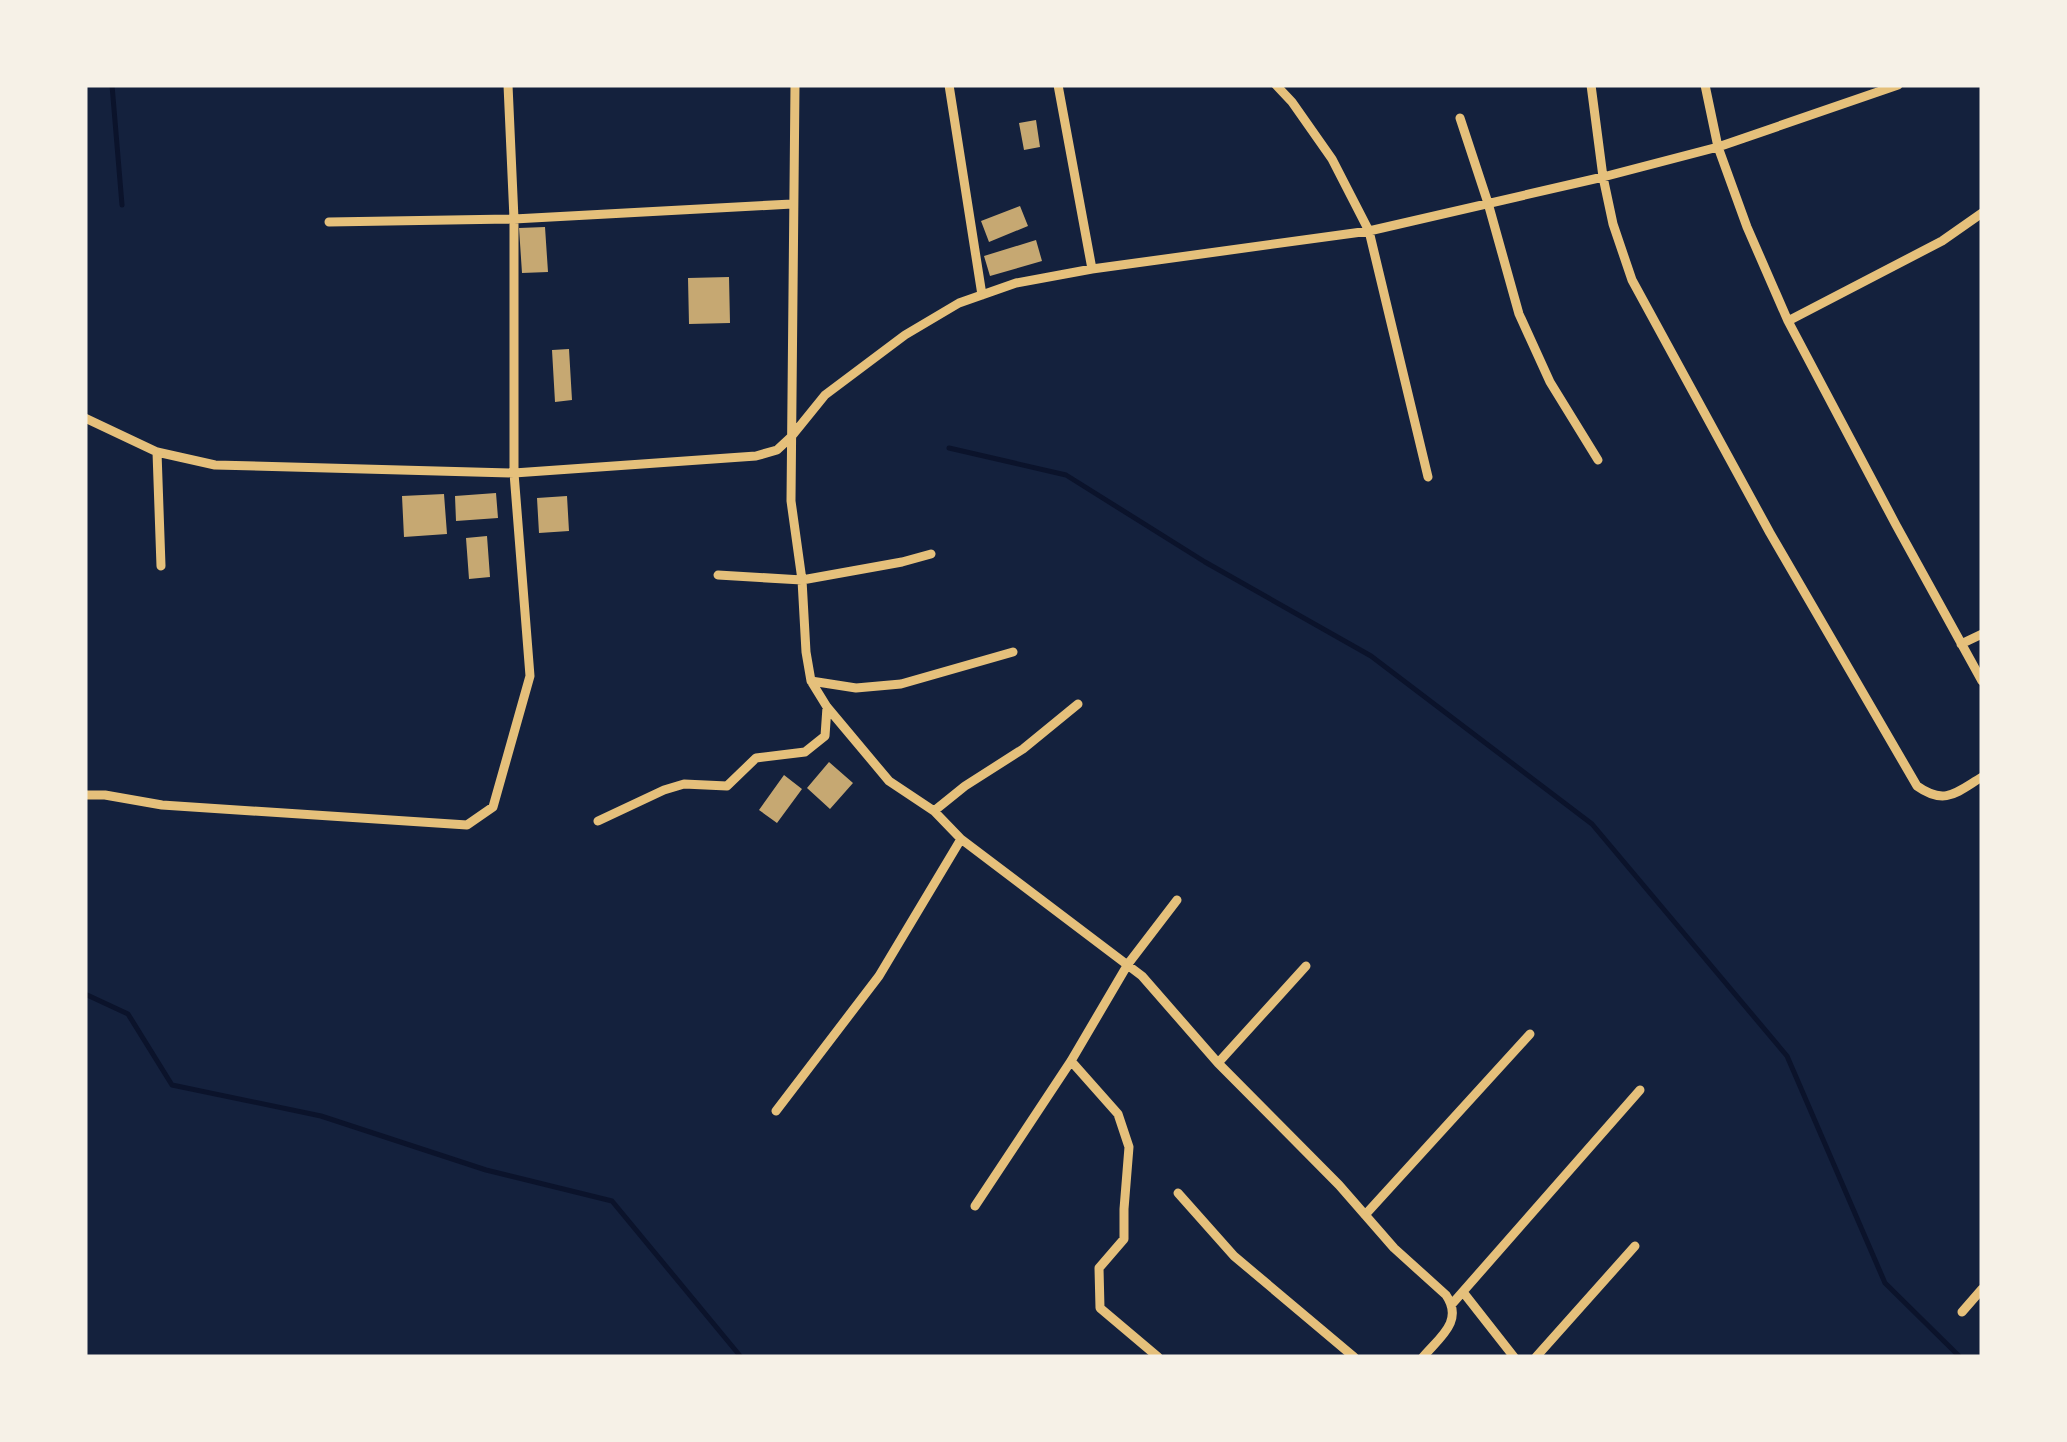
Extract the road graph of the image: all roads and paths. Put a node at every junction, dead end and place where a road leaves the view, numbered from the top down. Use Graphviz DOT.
graph roads {
  1 [pos="508,85"];
  2 [pos="795,85"];
  3 [pos="949,85"];
  4 [pos="1058,85"];
  5 [pos="1276,85"];
  6 [pos="1591,85"];
  7 [pos="1705,85"];
  8 [pos="1898,85"];
  9 [pos="1460,118"];
  10 [pos="1718,148"];
  11 [pos="1603,177"];
  12 [pos="792,204"];
  13 [pos="1488,204"];
  14 [pos="1982,212"];
  15 [pos="514,219"];
  16 [pos="329,222"];
  17 [pos="1369,231"];
  18 [pos="1092,269"];
  19 [pos="982,295"];
  20 [pos="1788,321"];
  21 [pos="85,418"];
  22 [pos="791,438"];
  23 [pos="156,452"];
  24 [pos="1598,460"];
  25 [pos="514,473"];
  26 [pos="1428,476"];
  27 [pos="930,554"];
  28 [pos="161,566"];
  29 [pos="718,576"];
  30 [pos="802,580"];
  31 [pos="1982,634"];
  32 [pos="1961,644"];
  33 [pos="1013,652"];
  34 [pos="810,681"];
  35 [pos="1982,681"];
  36 [pos="1078,704"];
  37 [pos="827,707"];
  38 [pos="1982,776"];
  39 [pos="85,795"];
  40 [pos="934,811"];
  41 [pos="598,821"];
  42 [pos="961,839"];
  43 [pos="1177,900"];
  44 [pos="1128,964"];
  45 [pos="1306,966"];
  46 [pos="1530,1034"];
  47 [pos="1071,1061"];
  48 [pos="1218,1063"];
  49 [pos="1640,1090"];
  50 [pos="776,1111"];
  51 [pos="1178,1192"];
  52 [pos="975,1206"];
  53 [pos="1365,1214"];
  54 [pos="1635,1246"];
  55 [pos="1982,1288"];
  56 [pos="1463,1292"];
  57 [pos="1452,1304"];
  58 [pos="1962,1312"];
  59 [pos="1158,1357"];
  60 [pos="1354,1357"];
  61 [pos="1423,1357"];
  62 [pos="1514,1357"];
  63 [pos="1536,1357"];
  1 -- 15 [label="street"];
  2 -- 12 [label="street"];
  3 -- 19 [label="street"];
  4 -- 18 [label="street"];
  5 -- 17 [label="street"];
  6 -- 11 [label="street"];
  7 -- 10 [label="street"];
  8 -- 10 [label="street"];
  9 -- 13 [label="street"];
  10 -- 11 [label="street"];
  10 -- 20 [label="street"];
  11 -- 13 [label="street"];
  11 -- 38 [label="street"];
  12 -- 15 [label="street"];
  12 -- 22 [label="street"];
  13 -- 17 [label="street"];
  13 -- 24 [label="street"];
  14 -- 20 [label="street"];
  15 -- 16 [label="street"];
  15 -- 25 [label="street"];
  17 -- 18 [label="street"];
  17 -- 26 [label="street"];
  18 -- 19 [label="street"];
  19 -- 22 [label="street"];
  20 -- 32 [label="street"];
  21 -- 23 [label="street"];
  22 -- 25 [label="street"];
  22 -- 30 [label="street"];
  23 -- 25 [label="street"];
  23 -- 28 [label="street"];
  25 -- 39 [label="street"];
  27 -- 30 [label="street"];
  29 -- 30 [label="street"];
  30 -- 34 [label="street"];
  31 -- 32 [label="street"];
  32 -- 35 [label="street"];
  33 -- 34 [label="street"];
  34 -- 37 [label="street"];
  36 -- 40 [label="street"];
  37 -- 40 [label="street"];
  37 -- 41 [label="street"];
  40 -- 42 [label="street"];
  42 -- 44 [label="street"];
  42 -- 50 [label="street"];
  43 -- 44 [label="street"];
  44 -- 47 [label="street"];
  44 -- 48 [label="street"];
  45 -- 48 [label="street"];
  46 -- 53 [label="street"];
  47 -- 52 [label="street"];
  47 -- 59 [label="street"];
  48 -- 53 [label="street"];
  49 -- 56 [label="street"];
  51 -- 60 [label="street"];
  53 -- 57 [label="street"];
  54 -- 63 [label="street"];
  55 -- 58 [label="street"];
  56 -- 57 [label="street"];
  56 -- 62 [label="street"];
  57 -- 61 [label="street"];
}
